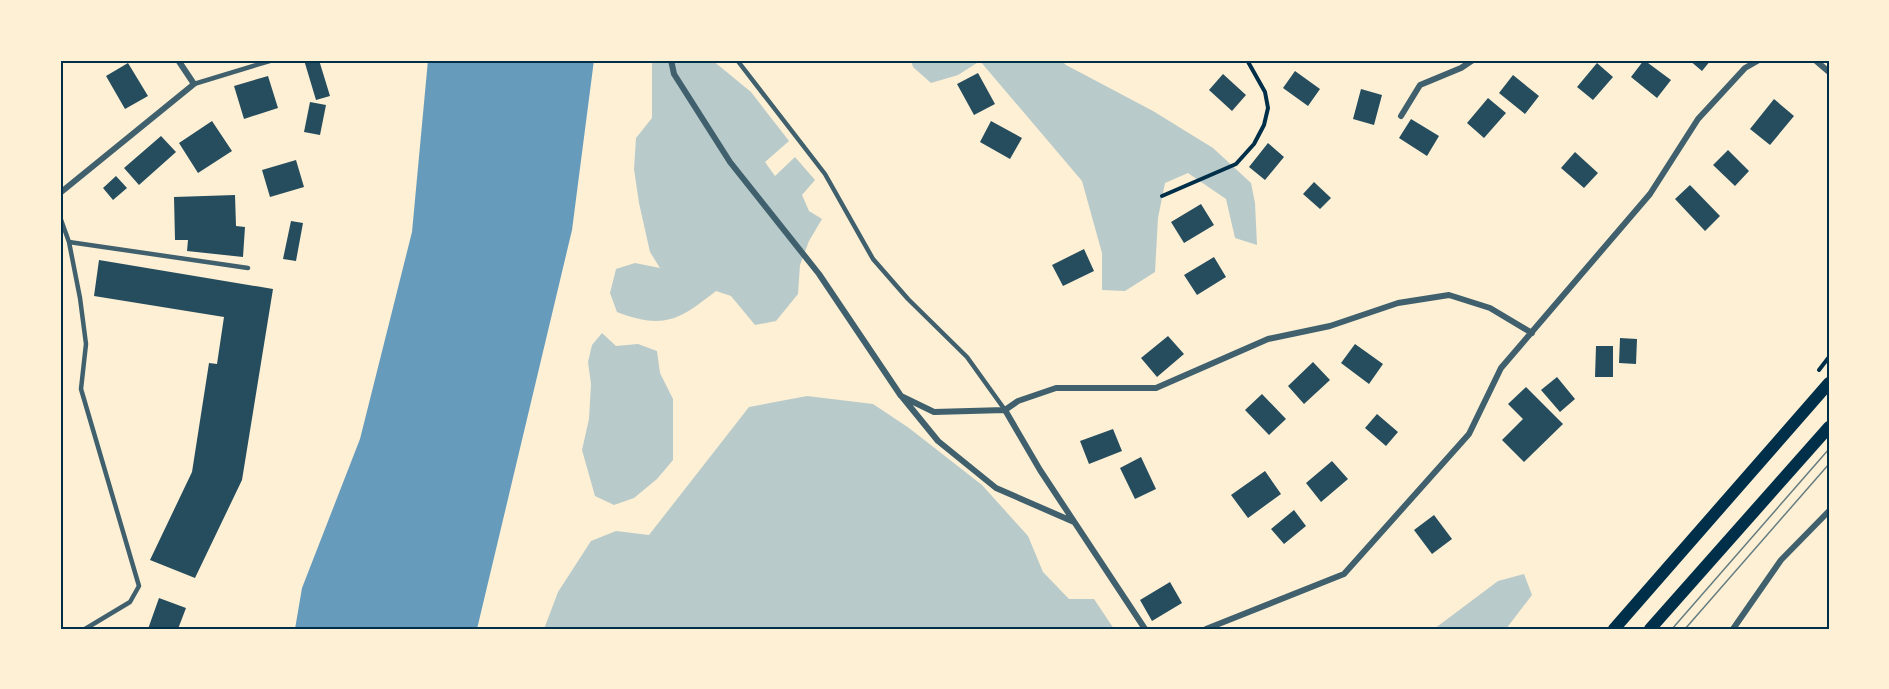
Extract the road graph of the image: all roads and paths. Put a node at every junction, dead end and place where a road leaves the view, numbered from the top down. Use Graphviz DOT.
graph roads {
  1 [pos="178,60"];
  2 [pos="273,60"];
  3 [pos="672,60"];
  4 [pos="737,60"];
  5 [pos="1247,60"];
  6 [pos="1473,60"];
  7 [pos="1759,60"];
  8 [pos="1815,60"];
  9 [pos="1829,72"];
  10 [pos="194,84"];
  11 [pos="1401,116"];
  12 [pos="60,193"];
  13 [pos="1162,196"];
  14 [pos="60,217"];
  15 [pos="69,242"];
  16 [pos="248,268"];
  17 [pos="1532,333"];
  18 [pos="1829,383"];
  19 [pos="901,396"];
  20 [pos="1005,410"];
  21 [pos="1829,427"];
  22 [pos="1829,511"];
  23 [pos="1074,522"];
  24 [pos="85,629"];
  25 [pos="1145,629"];
  26 [pos="1206,629"];
  27 [pos="1614,629"];
  28 [pos="1650,629"];
  29 [pos="1733,629"];
  1 -- 10 [label="street"];
  2 -- 10 [label="lane"];
  3 -- 19 [label="street"];
  4 -- 20 [label="lane"];
  5 -- 13 [label="path"];
  6 -- 11 [label="street"];
  7 -- 17 [label="street"];
  8 -- 9 [label="street"];
  10 -- 12 [label="street"];
  14 -- 15 [label="lane"];
  15 -- 16 [label="lane"];
  15 -- 24 [label="lane"];
  17 -- 20 [label="street"];
  17 -- 26 [label="street"];
  18 -- 27 [label="main road"];
  19 -- 20 [label="street"];
  19 -- 23 [label="street"];
  20 -- 23 [label="street"];
  21 -- 28 [label="main road"];
  22 -- 29 [label="street"];
  23 -- 25 [label="street"];
}
